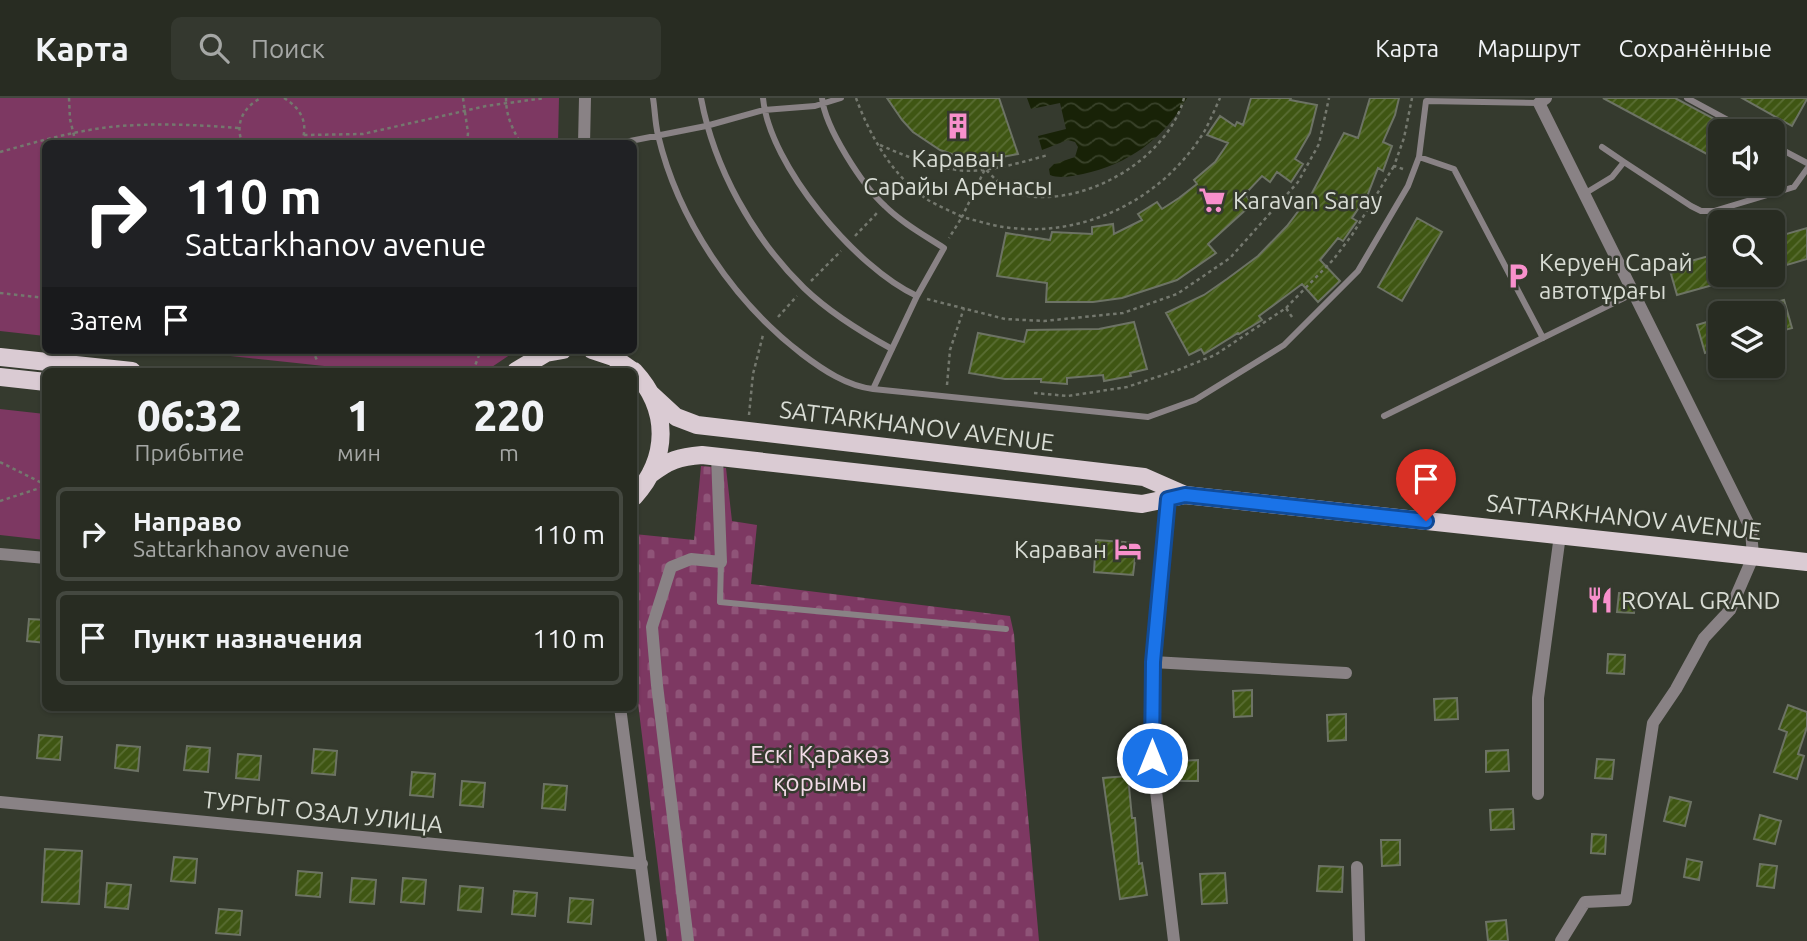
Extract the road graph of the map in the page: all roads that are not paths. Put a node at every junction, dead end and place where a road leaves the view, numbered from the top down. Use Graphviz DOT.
graph roads {
  1 [pos="585,98"];
  2 [pos="653,98"];
  3 [pos="701,98"];
  4 [pos="763,98"];
  5 [pos="841,98"];
  6 [pos="1686,98"];
  7 [pos="1426,100"];
  8 [pos="822,101"];
  9 [pos="1543,101"];
  10 [pos="764,110"];
  11 [pos="1725,119"];
  12 [pos="706,125"];
  13 [pos="658,135"];
  14 [pos="584,140"];
  15 [pos="634,140"];
  16 [pos="1602,147"];
  17 [pos="1785,152"];
  18 [pos="1419,157"];
  19 [pos="1624,162"];
  20 [pos="1807,166"];
  21 [pos="1584,194"];
  22 [pos="1632,294"];
  23 [pos="917,296"];
  24 [pos="1543,338"];
  25 [pos="891,349"];
  26 [pos="544,354"];
  27 [pos="604,354"];
  28 [pos="0,357"];
  29 [pos="104,368"];
  30 [pos="521,368"];
  31 [pos="629,368"];
  32 [pos="637,376"];
  33 [pos="0,377"];
  34 [pos="42,382"];
  35 [pos="873,389"];
  36 [pos="650,393"];
  37 [pos="1384,416"];
  38 [pos="717,456"];
  39 [pos="651,474"];
  40 [pos="637,493"];
  41 [pos="1176,497"];
  42 [pos="1560,535"];
  43 [pos="0,554"];
  44 [pos="1753,556"];
  45 [pos="42,558"];
  46 [pos="721,562"];
  47 [pos="1807,562"];
  48 [pos="1006,629"];
  49 [pos="1153,662"];
  50 [pos="1346,673"];
  51 [pos="621,711"];
  52 [pos="1538,794"];
  53 [pos="0,802"];
  54 [pos="642,864"];
  55 [pos="1357,867"];
  56 [pos="651,941"];
  57 [pos="688,941"];
  58 [pos="1174,941"];
  59 [pos="1359,941"];
  60 [pos="1561,941"];
  1 -- 14 [label="street"];
  2 -- 13 [label="lane"];
  3 -- 12 [label="lane"];
  4 -- 10 [label="lane"];
  5 -- 8 [label="lane"];
  6 -- 11 [label="lane"];
  7 -- 9 [label="lane"];
  7 -- 18 [label="lane"];
  8 -- 10 [label="lane"];
  8 -- 23 [label="lane"];
  9 -- 21 [label="street"];
  10 -- 12 [label="lane"];
  10 -- 23 [label="lane"];
  12 -- 13 [label="lane"];
  12 -- 25 [label="lane"];
  13 -- 15 [label="lane"];
  13 -- 35 [label="lane"];
  16 -- 19 [label="lane"];
  17 -- 20 [label="lane"];
  18 -- 24 [label="lane"];
  18 -- 35 [label="lane"];
  19 -- 20 [label="lane"];
  19 -- 21 [label="lane"];
  21 -- 22 [label="street"];
  22 -- 24 [label="lane"];
  22 -- 44 [label="street"];
  23 -- 25 [label="lane"];
  24 -- 37 [label="lane"];
  25 -- 35 [label="lane"];
  26 -- 30 [label="main road"];
  27 -- 31 [label="main road"];
  28 -- 29 [label="main road"];
  32 -- 36 [label="main road"];
  33 -- 34 [label="main road"];
  36 -- 39 [label="main road"];
  36 -- 41 [label="main road, SATTARKHANOV AVENUE"];
  38 -- 39 [label="main road, SATTARKHANOV AVENUE"];
  38 -- 41 [label="main road, SATTARKHANOV AVENUE"];
  38 -- 46 [label="street"];
  39 -- 40 [label="main road"];
  41 -- 42 [label="main road, SATTARKHANOV AVENUE"];
  41 -- 49 [label="street"];
  42 -- 44 [label="main road, SATTARKHANOV AVENUE"];
  42 -- 52 [label="street"];
  43 -- 45 [label="street"];
  44 -- 47 [label="main road, SATTARKHANOV AVENUE"];
  44 -- 60 [label="street"];
  46 -- 48 [label="lane"];
  46 -- 57 [label="street"];
  49 -- 50 [label="street"];
  49 -- 58 [label="street"];
  51 -- 54 [label="street"];
  53 -- 54 [label="street, ТУРГЫТ ОЗАЛ УЛИЦА"];
  54 -- 56 [label="street"];
  55 -- 59 [label="street"];
}
